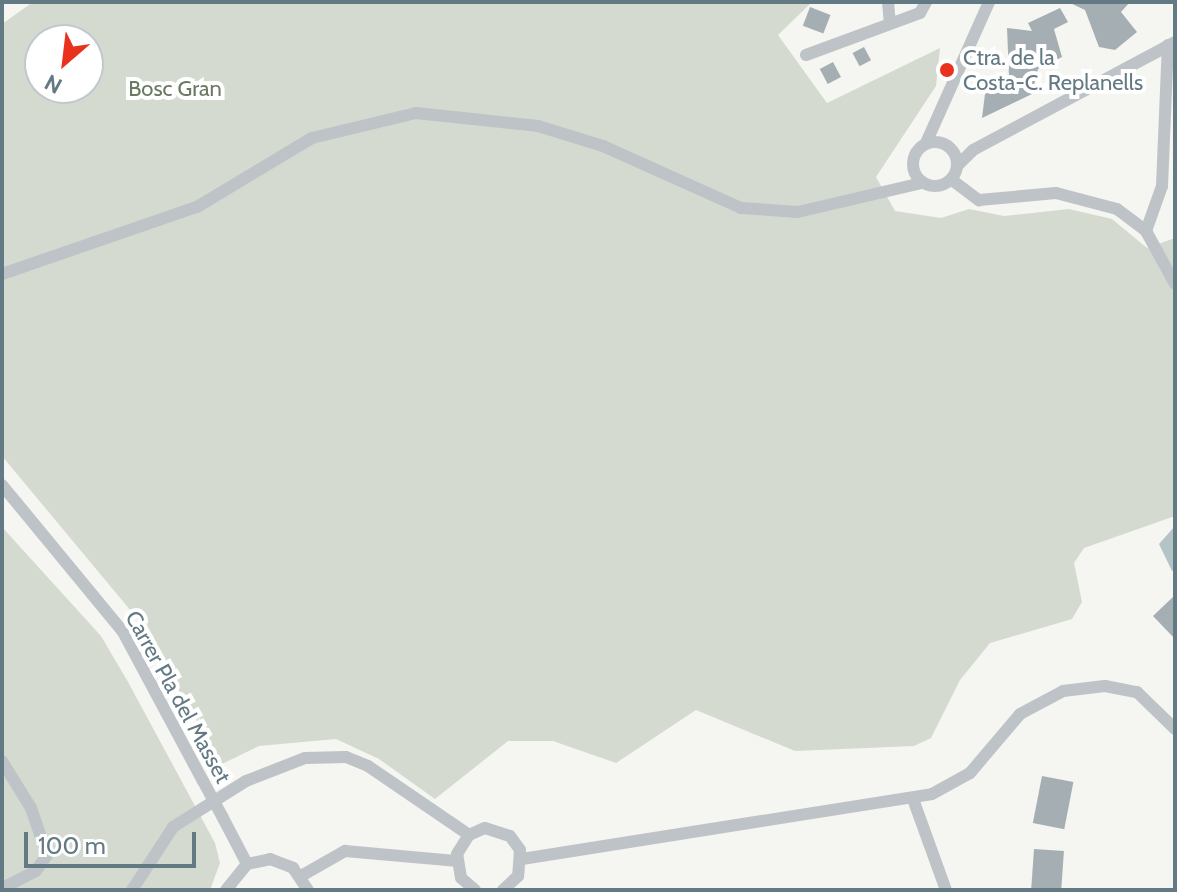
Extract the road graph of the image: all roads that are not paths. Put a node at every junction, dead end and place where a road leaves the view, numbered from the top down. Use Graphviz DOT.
graph roads {
  1 [pos="888,2"];
  2 [pos="926,2"];
  3 [pos="989,2"];
  4 [pos="890,23"];
  5 [pos="1171,44"];
  6 [pos="806,55"];
  7 [pos="946,105"];
  8 [pos="926,143"];
  9 [pos="950,148"];
  10 [pos="973,150"];
  11 [pos="913,163"];
  12 [pos="958,165"];
  13 [pos="952,180"];
  14 [pos="922,183"];
  15 [pos="892,187"];
  16 [pos="1146,231"];
  17 [pos="2,274"];
  18 [pos="1175,284"];
  19 [pos="2,485"];
  20 [pos="1175,729"];
  21 [pos="2,761"];
  22 [pos="913,799"];
  23 [pos="469,835"];
  24 [pos="522,859"];
  25 [pos="456,861"];
  26 [pos="247,864"];
  27 [pos="301,876"];
  28 [pos="2,888"];
  29 [pos="132,890"];
  30 [pos="226,890"];
  31 [pos="308,890"];
  32 [pos="475,890"];
  33 [pos="503,890"];
  34 [pos="946,890"];
  1 -- 4 [label="street"];
  2 -- 4 [label="street"];
  3 -- 7 [label="street"];
  4 -- 6 [label="street"];
  5 -- 10 [label="street"];
  5 -- 16 [label="street"];
  7 -- 8 [label="street"];
  7 -- 9 [label="street"];
  8 -- 9 [label="street"];
  8 -- 11 [label="street"];
  9 -- 10 [label="street"];
  9 -- 12 [label="street"];
  10 -- 12 [label="street"];
  11 -- 14 [label="street"];
  11 -- 15 [label="street"];
  12 -- 13 [label="street"];
  13 -- 14 [label="street"];
  13 -- 16 [label="street"];
  14 -- 15 [label="street"];
  15 -- 17 [label="street"];
  16 -- 18 [label="street"];
  19 -- 26 [label="street, Carrer Pla del Masset, bridge"];
  20 -- 22 [label="street"];
  21 -- 28 [label="street"];
  22 -- 24 [label="street"];
  22 -- 34 [label="street"];
  23 -- 24 [label="street"];
  23 -- 25 [label="street"];
  23 -- 29 [label="street"];
  24 -- 33 [label="street"];
  25 -- 27 [label="street"];
  25 -- 32 [label="street"];
  26 -- 27 [label="street"];
  26 -- 30 [label="street"];
  27 -- 31 [label="street"];
}
